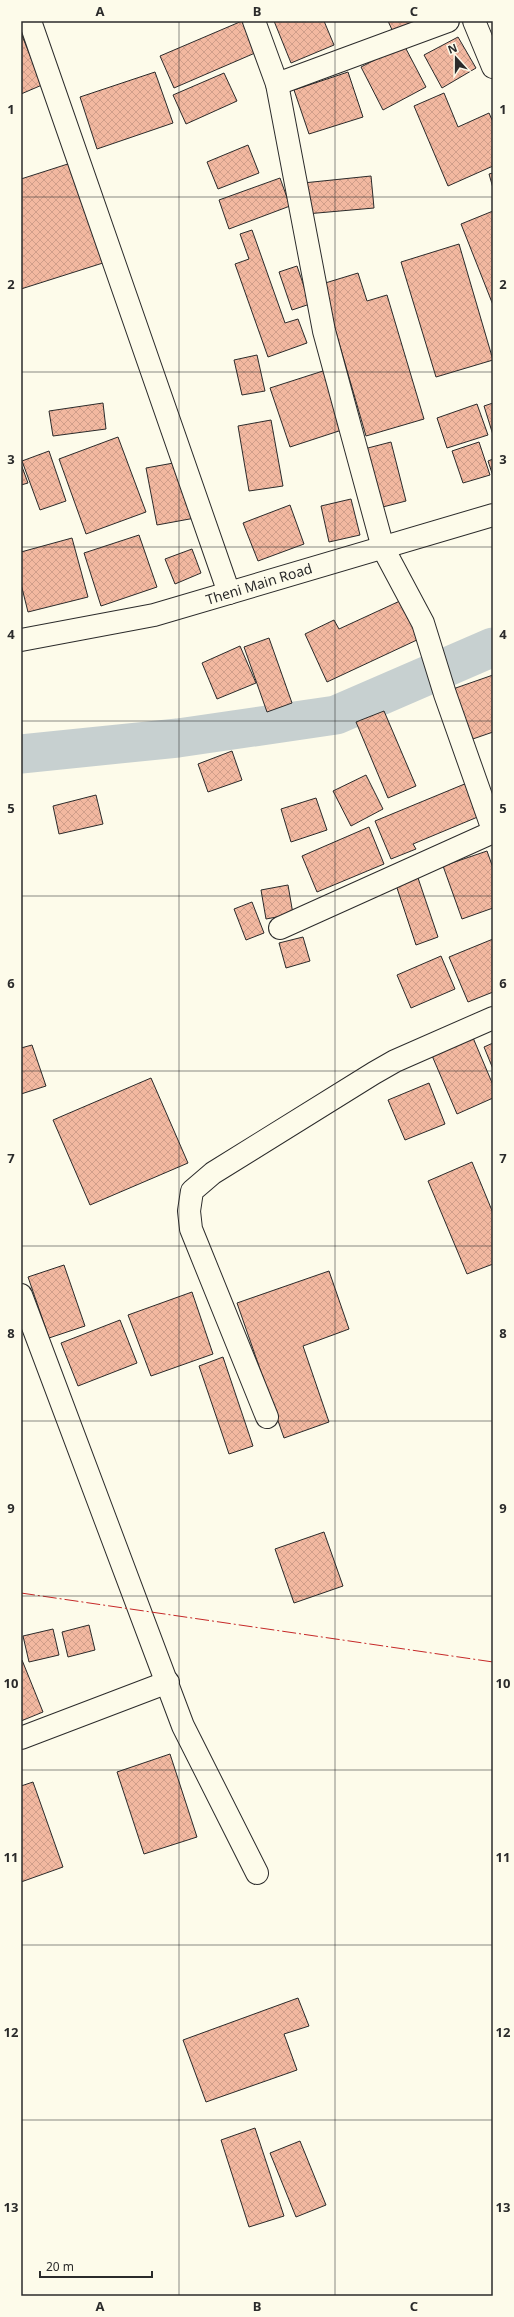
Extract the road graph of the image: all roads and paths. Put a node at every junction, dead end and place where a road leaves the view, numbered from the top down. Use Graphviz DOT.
graph roads {
  1 [pos="30,21"];
  2 [pos="254,21"];
  3 [pos="448,21"];
  4 [pos="474,21"];
  5 [pos="493,67"];
  6 [pos="277,84"];
  7 [pos="493,515"];
  8 [pos="383,548"];
  9 [pos="229,593"];
  10 [pos="21,640"];
  11 [pos="493,831"];
  12 [pos="280,928"];
  13 [pos="493,1018"];
  14 [pos="21,1295"];
  15 [pos="267,1417"];
  16 [pos="168,1682"];
  17 [pos="21,1738"];
  18 [pos="257,1873"];
  1 -- 9 [label="street"];
  2 -- 6 [label="street"];
  3 -- 6 [label="street"];
  4 -- 5 [label="street"];
  6 -- 8 [label="street"];
  7 -- 8 [label="street, Theni Main Road"];
  8 -- 9 [label="street, Theni Main Road"];
  8 -- 11 [label="street"];
  9 -- 10 [label="street, Theni Main Road"];
  11 -- 12 [label="street"];
  13 -- 15 [label="street"];
  14 -- 16 [label="street"];
  16 -- 17 [label="street"];
  16 -- 18 [label="street"];
}
